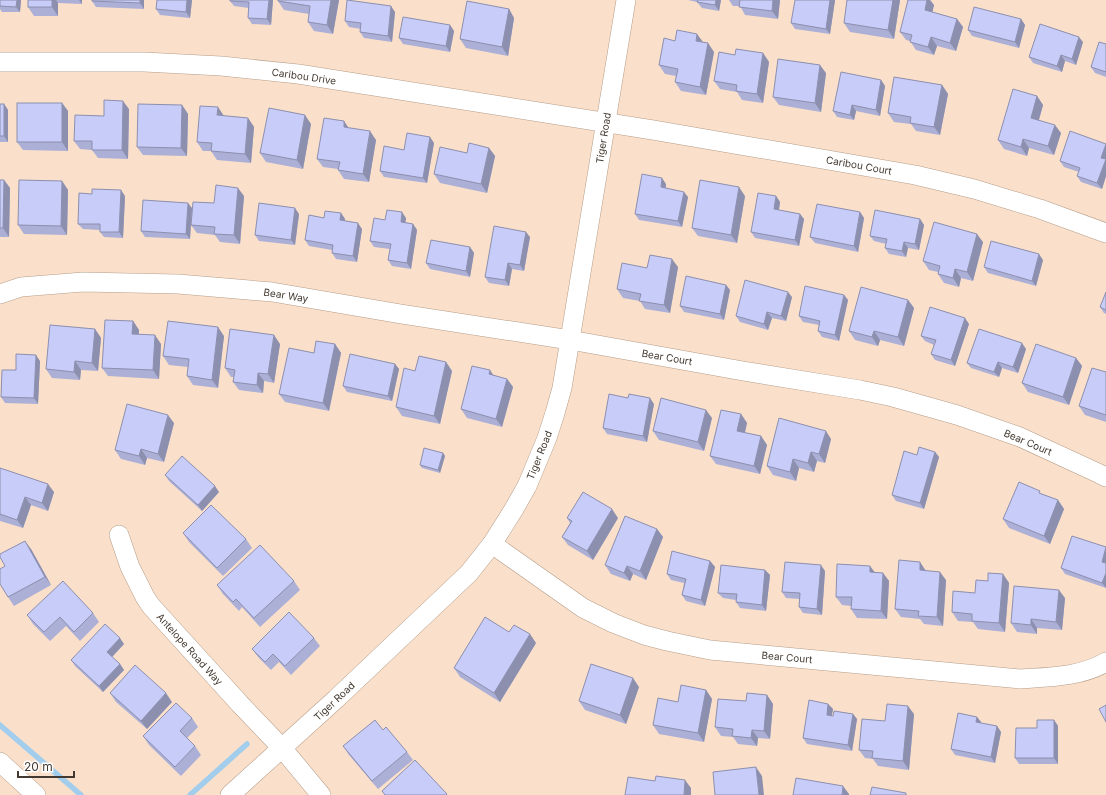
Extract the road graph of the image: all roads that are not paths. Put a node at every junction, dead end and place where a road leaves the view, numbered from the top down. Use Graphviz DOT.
graph roads {
  1 [pos="626,0"];
  2 [pos="0,62"];
  3 [pos="606,123"];
  4 [pos="1106,233"];
  5 [pos="0,294"];
  6 [pos="570,340"];
  7 [pos="1106,477"];
  8 [pos="120,534"];
  9 [pos="492,544"];
  10 [pos="1106,662"];
  11 [pos="282,748"];
  12 [pos="0,762"];
  13 [pos="36,795"];
  14 [pos="230,795"];
  15 [pos="321,795"];
  1 -- 3 [label="street, Tiger Road"];
  2 -- 3 [label="street, Caribou Drive"];
  3 -- 4 [label="street, Caribou Court"];
  3 -- 6 [label="street, Tiger Road"];
  5 -- 6 [label="street, Bear Way"];
  6 -- 7 [label="street, Bear Court"];
  6 -- 9 [label="street, Tiger Road"];
  8 -- 11 [label="street, Antelope Road Way"];
  9 -- 10 [label="street, Bear Court"];
  9 -- 11 [label="street, Tiger Road"];
  11 -- 14 [label="street, Tiger Road"];
  11 -- 15 [label="street, Antelope Road Way"];
  12 -- 13 [label="street"];
}
